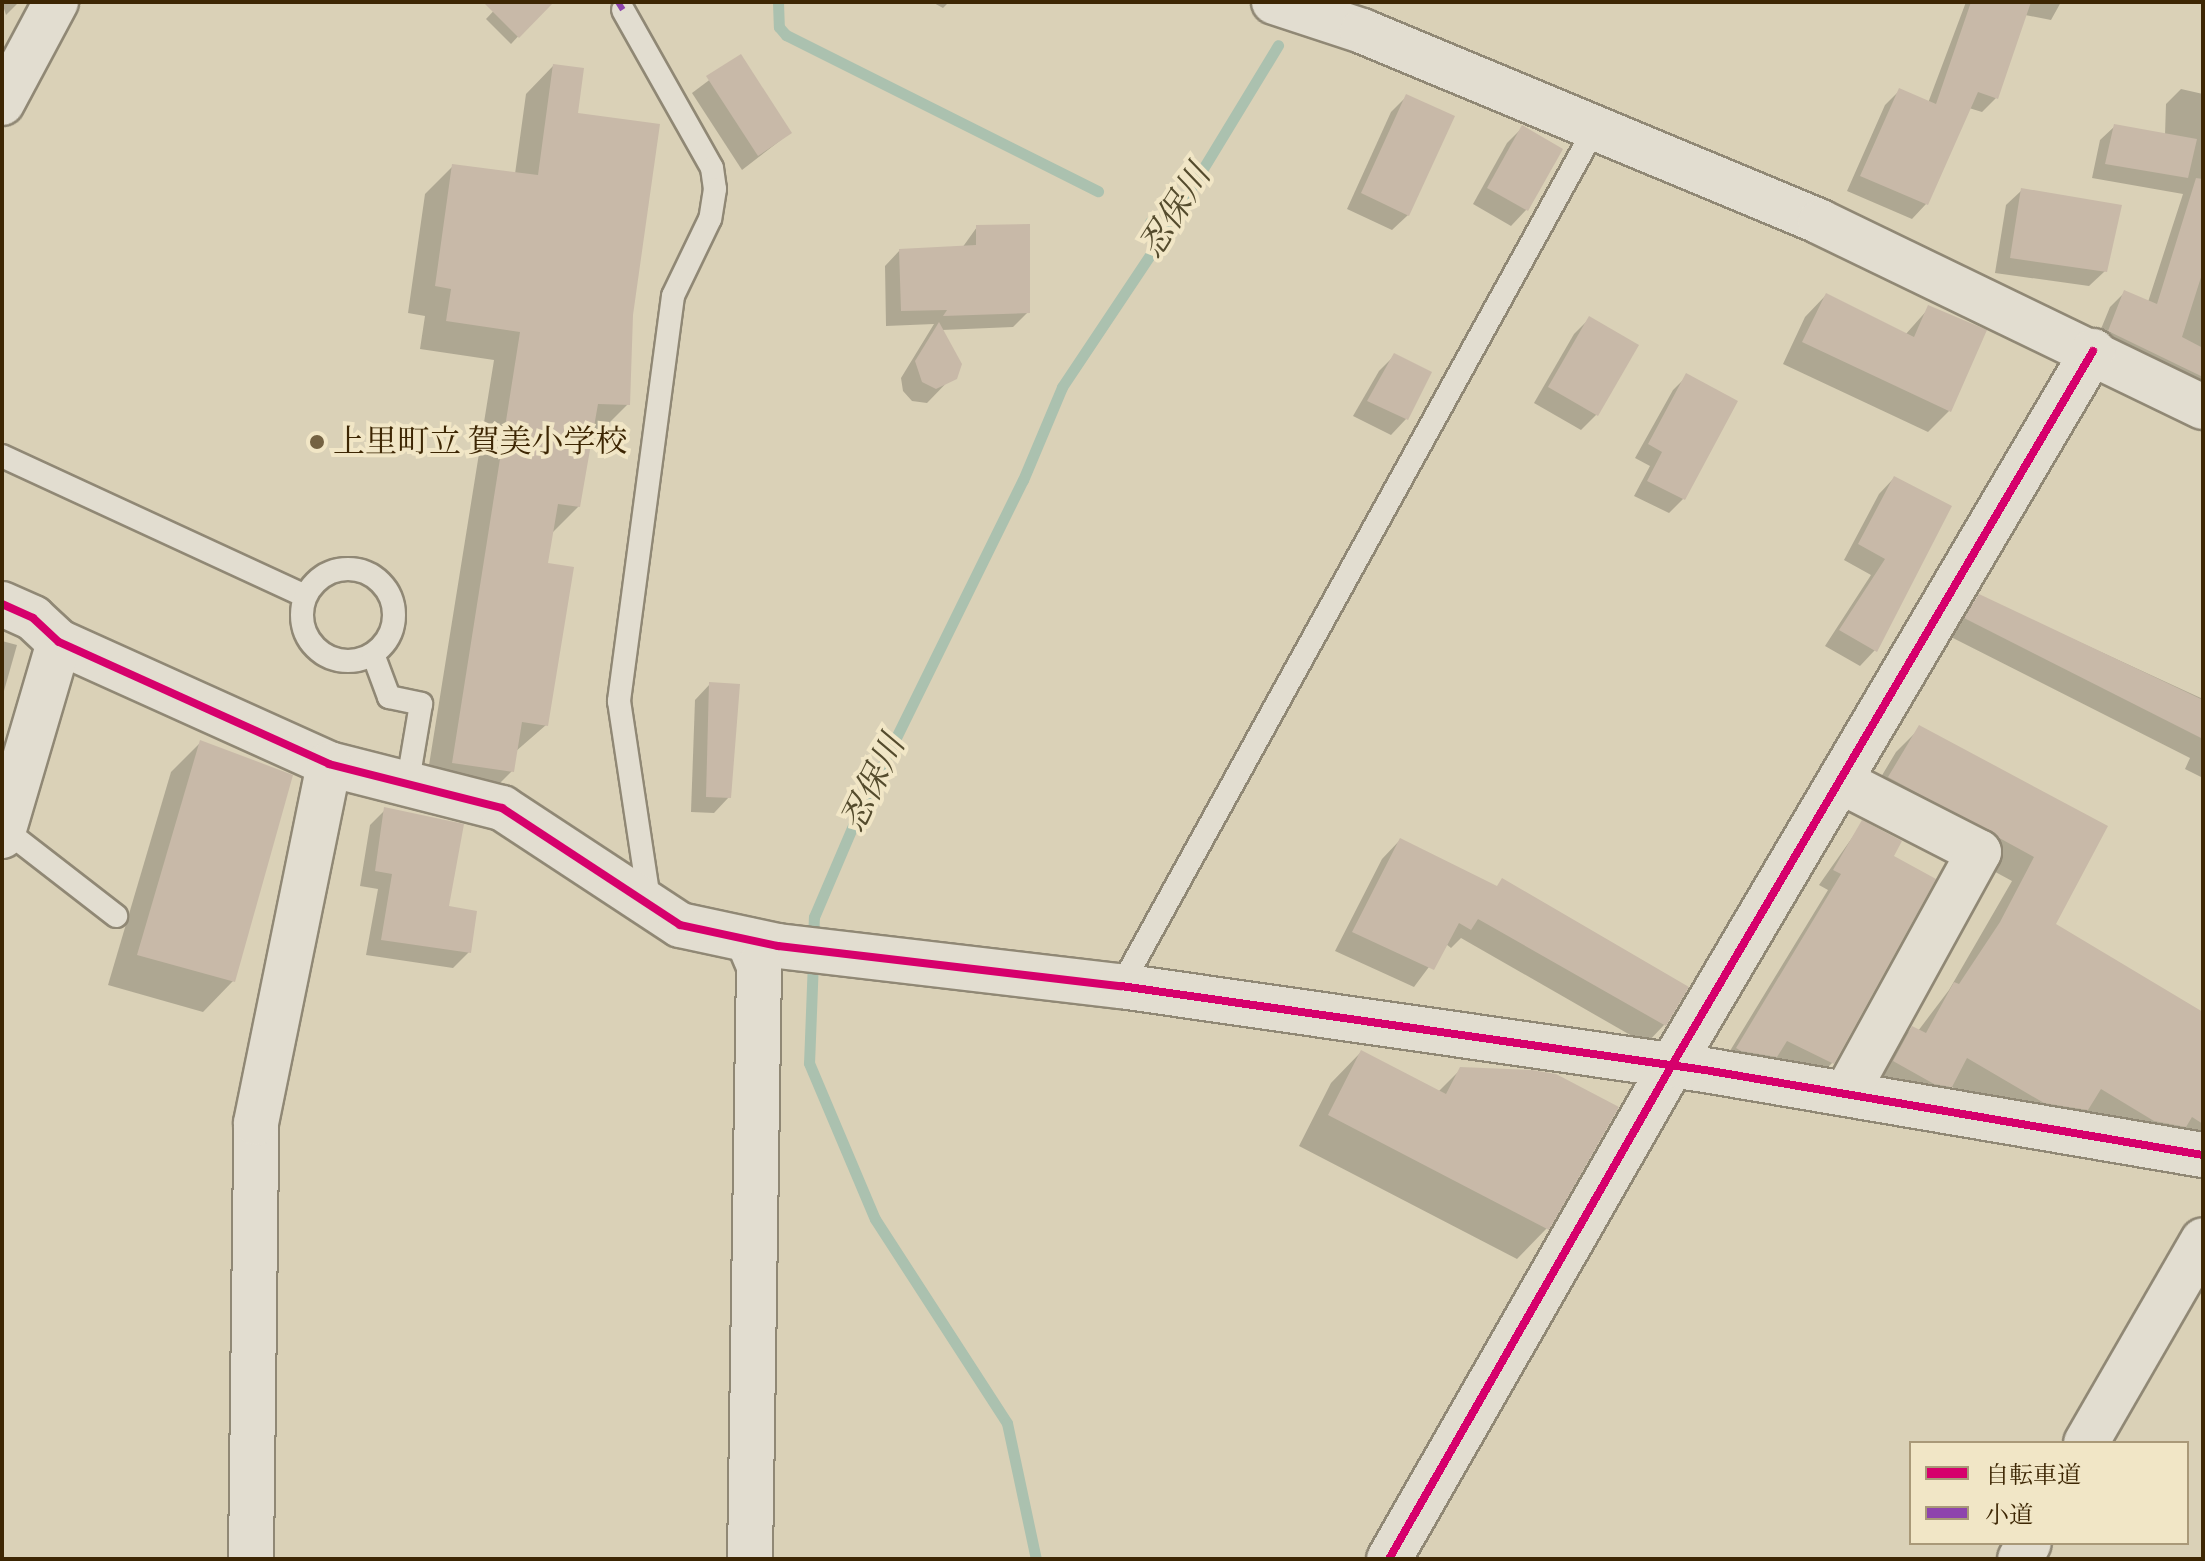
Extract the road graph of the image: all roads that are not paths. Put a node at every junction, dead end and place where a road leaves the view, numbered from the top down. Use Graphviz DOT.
graph roads {
  1 [pos="56,2"];
  2 [pos="1274,2"];
  3 [pos="623,10"];
  4 [pos="2,103"];
  5 [pos="1595,128"];
  6 [pos="2093,351"];
  7 [pos="2203,407"];
  8 [pos="2,456"];
  9 [pos="305,596"];
  10 [pos="2,604"];
  11 [pos="59,642"];
  12 [pos="373,654"];
  13 [pos="329,764"];
  14 [pos="408,781"];
  15 [pos="1840,781"];
  16 [pos="3,832"];
  17 [pos="651,909"];
  18 [pos="116,916"];
  19 [pos="768,943"];
  20 [pos="1121,986"];
  21 [pos="1672,1065"];
  22 [pos="1846,1094"];
  23 [pos="2203,1155"];
  24 [pos="2203,1240"];
  25 [pos="2087,1441"];
  26 [pos="251,1559"];
  27 [pos="750,1559"];
  28 [pos="1389,1559"];
  1 -- 4 [label="street"];
  2 -- 5 [label="street"];
  3 -- 17 [label="lane"];
  5 -- 6 [label="street"];
  5 -- 20 [label="lane"];
  6 -- 7 [label="street"];
  6 -- 15 [label="street"];
  8 -- 9 [label="lane"];
  9 -- 12 [label="lane"];
  9 -- 12 [label="lane"];
  10 -- 11 [label="street"];
  11 -- 13 [label="street"];
  11 -- 16 [label="street"];
  12 -- 14 [label="lane"];
  13 -- 14 [label="street"];
  13 -- 26 [label="street"];
  14 -- 17 [label="street"];
  15 -- 21 [label="street"];
  15 -- 22 [label="street"];
  16 -- 18 [label="lane"];
  17 -- 19 [label="street"];
  19 -- 20 [label="street"];
  19 -- 27 [label="street"];
  20 -- 21 [label="street"];
  21 -- 22 [label="street"];
  21 -- 28 [label="street"];
  22 -- 23 [label="street"];
  24 -- 25 [label="street"];
}
